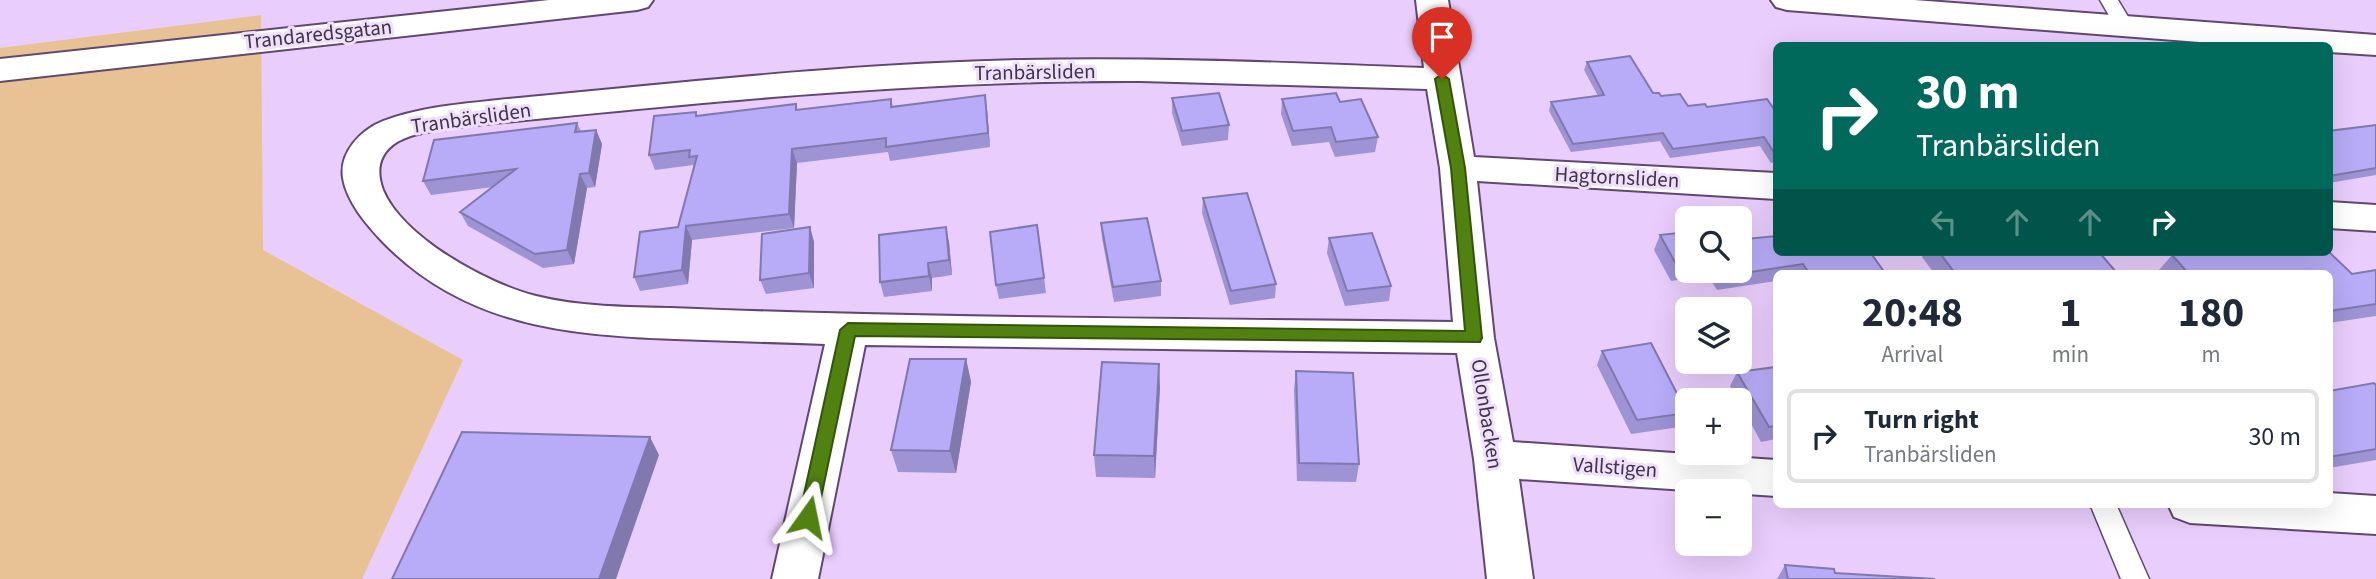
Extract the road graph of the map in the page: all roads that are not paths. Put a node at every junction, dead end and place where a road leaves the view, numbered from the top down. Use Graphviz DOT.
graph roads {
  1 [pos="637,0"];
  2 [pos="1432,0"];
  3 [pos="1787,0"];
  4 [pos="2117,12"];
  5 [pos="2376,45"];
  6 [pos="0,70"];
  7 [pos="1442,79"];
  8 [pos="1458,168"];
  9 [pos="1773,186"];
  10 [pos="2333,215"];
  11 [pos="2376,218"];
  12 [pos="848,330"];
  13 [pos="1474,338"];
  14 [pos="1495,459"];
  15 [pos="1773,478"];
  16 [pos="2106,508"];
  17 [pos="2258,508"];
  18 [pos="2376,515"];
  19 [pos="795,579"];
  20 [pos="1510,579"];
  21 [pos="2135,579"];
  1 -- 6 [label="street, Trandaredsgatan"];
  2 -- 7 [label="street, Ollonbacken"];
  3 -- 4 [label="street"];
  4 -- 5 [label="street"];
  7 -- 8 [label="street, Ollonbacken"];
  7 -- 12 [label="street, Tranbärsliden"];
  8 -- 9 [label="street, Hagtornsliden"];
  8 -- 13 [label="street, Ollonbacken"];
  10 -- 11 [label="street"];
  12 -- 13 [label="street, Tranbärsliden"];
  12 -- 19 [label="street"];
  13 -- 14 [label="street, Ollonbacken"];
  14 -- 15 [label="street, Vallstigen"];
  14 -- 20 [label="street, Ollonbacken"];
  16 -- 21 [label="lane"];
  17 -- 18 [label="street"];
}
